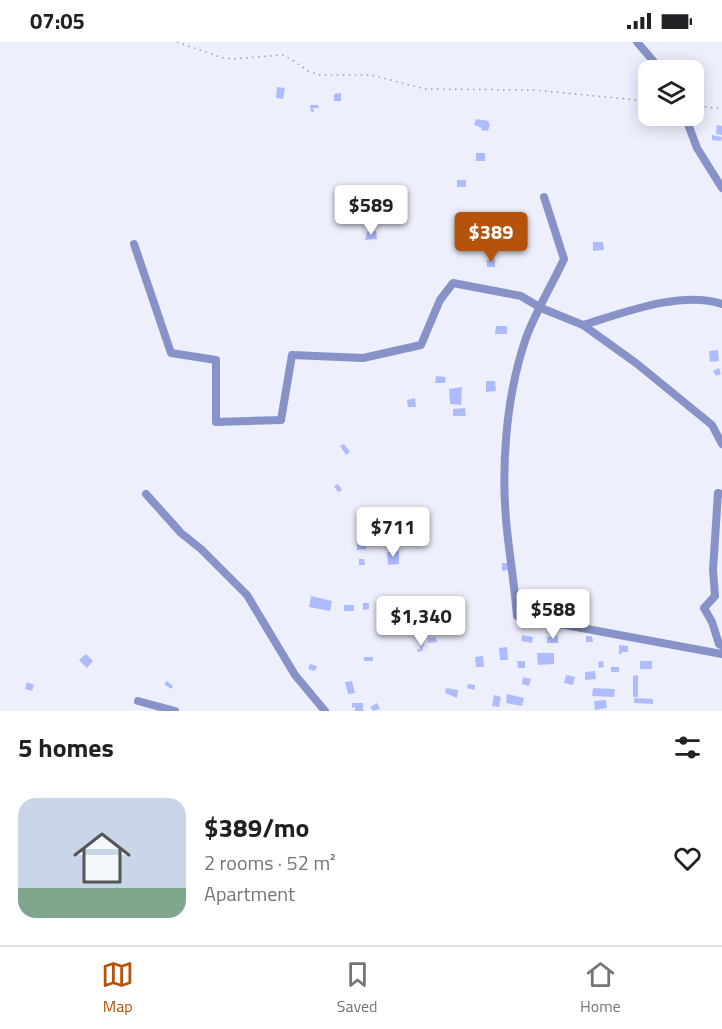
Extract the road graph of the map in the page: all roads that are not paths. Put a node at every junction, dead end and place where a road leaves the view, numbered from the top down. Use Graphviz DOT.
graph roads {
  1 [pos="637,42"];
  2 [pos="652,60"];
  3 [pos="688,126"];
  4 [pos="722,188"];
  5 [pos="544,197"];
  6 [pos="134,244"];
  7 [pos="722,304"];
  8 [pos="541,308"];
  9 [pos="583,325"];
  10 [pos="722,444"];
  11 [pos="146,494"];
  12 [pos="722,494"];
  13 [pos="722,646"];
  14 [pos="722,654"];
  15 [pos="138,701"];
  16 [pos="175,711"];
  17 [pos="325,711"];
  1 -- 2 [label="street"];
  3 -- 4 [label="street"];
  5 -- 8 [label="street"];
  6 -- 8 [label="street"];
  7 -- 9 [label="street"];
  8 -- 9 [label="street"];
  8 -- 14 [label="street"];
  9 -- 10 [label="street"];
  11 -- 17 [label="street"];
  12 -- 13 [label="street"];
  15 -- 16 [label="street"];
}
